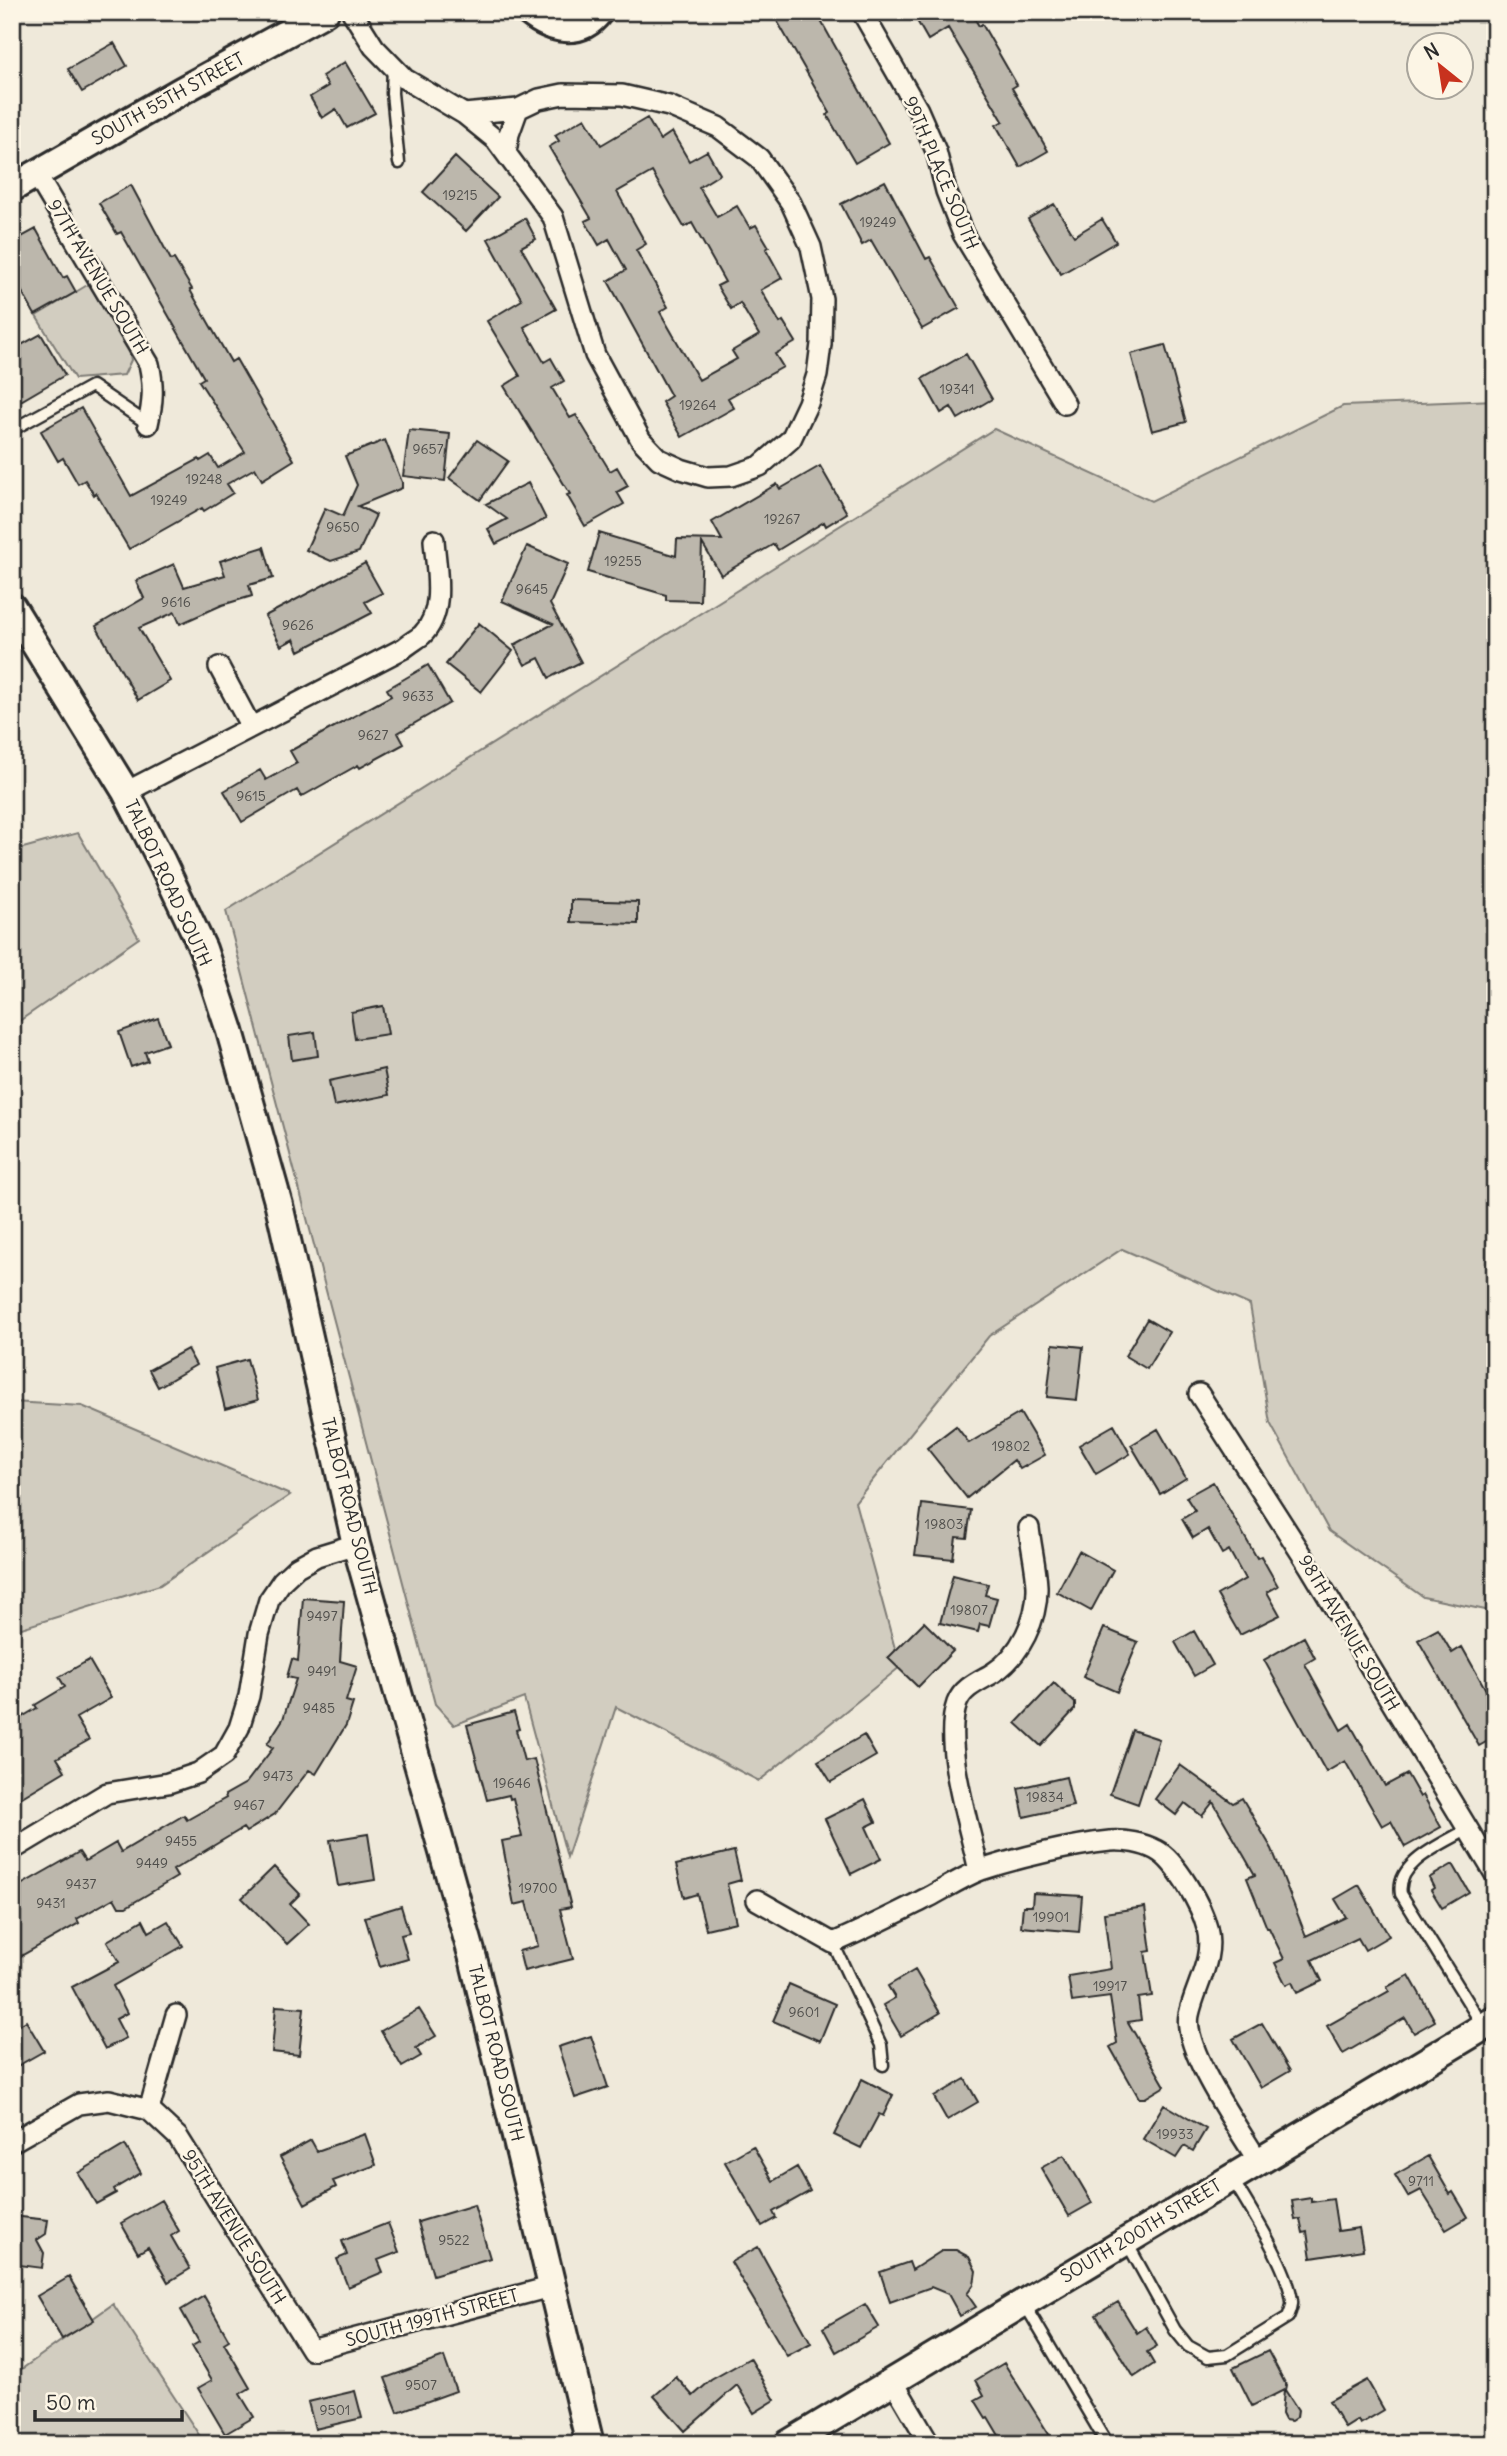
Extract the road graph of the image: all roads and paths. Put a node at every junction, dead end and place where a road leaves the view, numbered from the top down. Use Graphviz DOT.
graph roads {
  1 [pos="325,12"];
  2 [pos="352,12"];
  3 [pos="529,12"];
  4 [pos="599,12"];
  5 [pos="862,12"];
  6 [pos="393,67"];
  7 [pos="518,108"];
  8 [pos="464,114"];
  9 [pos="506,152"];
  10 [pos="399,163"];
  11 [pos="36,174"];
  12 [pos="12,188"];
  13 [pos="1065,404"];
  14 [pos="148,424"];
  15 [pos="19,426"];
  16 [pos="434,540"];
  17 [pos="12,607"];
  18 [pos="219,667"];
  19 [pos="251,727"];
  20 [pos="126,792"];
  21 [pos="1199,1394"];
  22 [pos="1029,1528"];
  23 [pos="356,1544"];
  24 [pos="1468,1829"];
  25 [pos="12,1850"];
  26 [pos="979,1871"];
  27 [pos="1495,1874"];
  28 [pos="757,1900"];
  29 [pos="834,1943"];
  30 [pos="176,2015"];
  31 [pos="1489,2023"];
  32 [pos="883,2065"];
  33 [pos="149,2110"];
  34 [pos="12,2142"];
  35 [pos="1258,2161"];
  36 [pos="1231,2177"];
  37 [pos="1126,2241"];
  38 [pos="554,2286"];
  39 [pos="1024,2302"];
  40 [pos="311,2350"];
  41 [pos="893,2381"];
  42 [pos="590,2444"];
  43 [pos="788,2444"];
  44 [pos="930,2444"];
  45 [pos="1107,2444"];
  1 -- 11 [label="street, SOUTH 55TH STREET"];
  2 -- 6 [label="street"];
  3 -- 4 [label="street"];
  5 -- 13 [label="street, 99TH PLACE SOUTH"];
  6 -- 8 [label="street"];
  6 -- 10 [label="lane"];
  7 -- 8 [label="street"];
  7 -- 9 [label="street"];
  7 -- 9 [label="street"];
  8 -- 9 [label="street"];
  11 -- 12 [label="street, SOUTH 55TH STREET"];
  11 -- 14 [label="street, 97TH AVENUE SOUTH"];
  14 -- 15 [label="lane"];
  16 -- 19 [label="street"];
  17 -- 20 [label="street, TALBOT ROAD SOUTH"];
  18 -- 19 [label="street"];
  19 -- 20 [label="street"];
  20 -- 23 [label="street, TALBOT ROAD SOUTH"];
  21 -- 24 [label="street, 98TH AVENUE SOUTH"];
  22 -- 26 [label="street"];
  23 -- 25 [label="street"];
  23 -- 38 [label="street, TALBOT ROAD SOUTH"];
  24 -- 27 [label="street, 98TH AVENUE SOUTH"];
  24 -- 31 [label="lane"];
  26 -- 29 [label="street"];
  26 -- 35 [label="street"];
  28 -- 29 [label="street"];
  29 -- 32 [label="lane"];
  30 -- 33 [label="street"];
  31 -- 35 [label="street, SOUTH 200TH STREET"];
  33 -- 34 [label="street"];
  33 -- 40 [label="street, 95TH AVENUE SOUTH"];
  35 -- 36 [label="street, SOUTH 200TH STREET"];
  36 -- 37 [label="street, SOUTH 200TH STREET"];
  36 -- 37 [label="lane"];
  37 -- 39 [label="street, SOUTH 200TH STREET"];
  38 -- 40 [label="street, SOUTH 199TH STREET"];
  38 -- 42 [label="street, TALBOT ROAD SOUTH"];
  39 -- 41 [label="street, SOUTH 200TH STREET"];
  39 -- 45 [label="lane"];
  41 -- 43 [label="street, SOUTH 200TH STREET"];
  41 -- 44 [label="street"];
}
